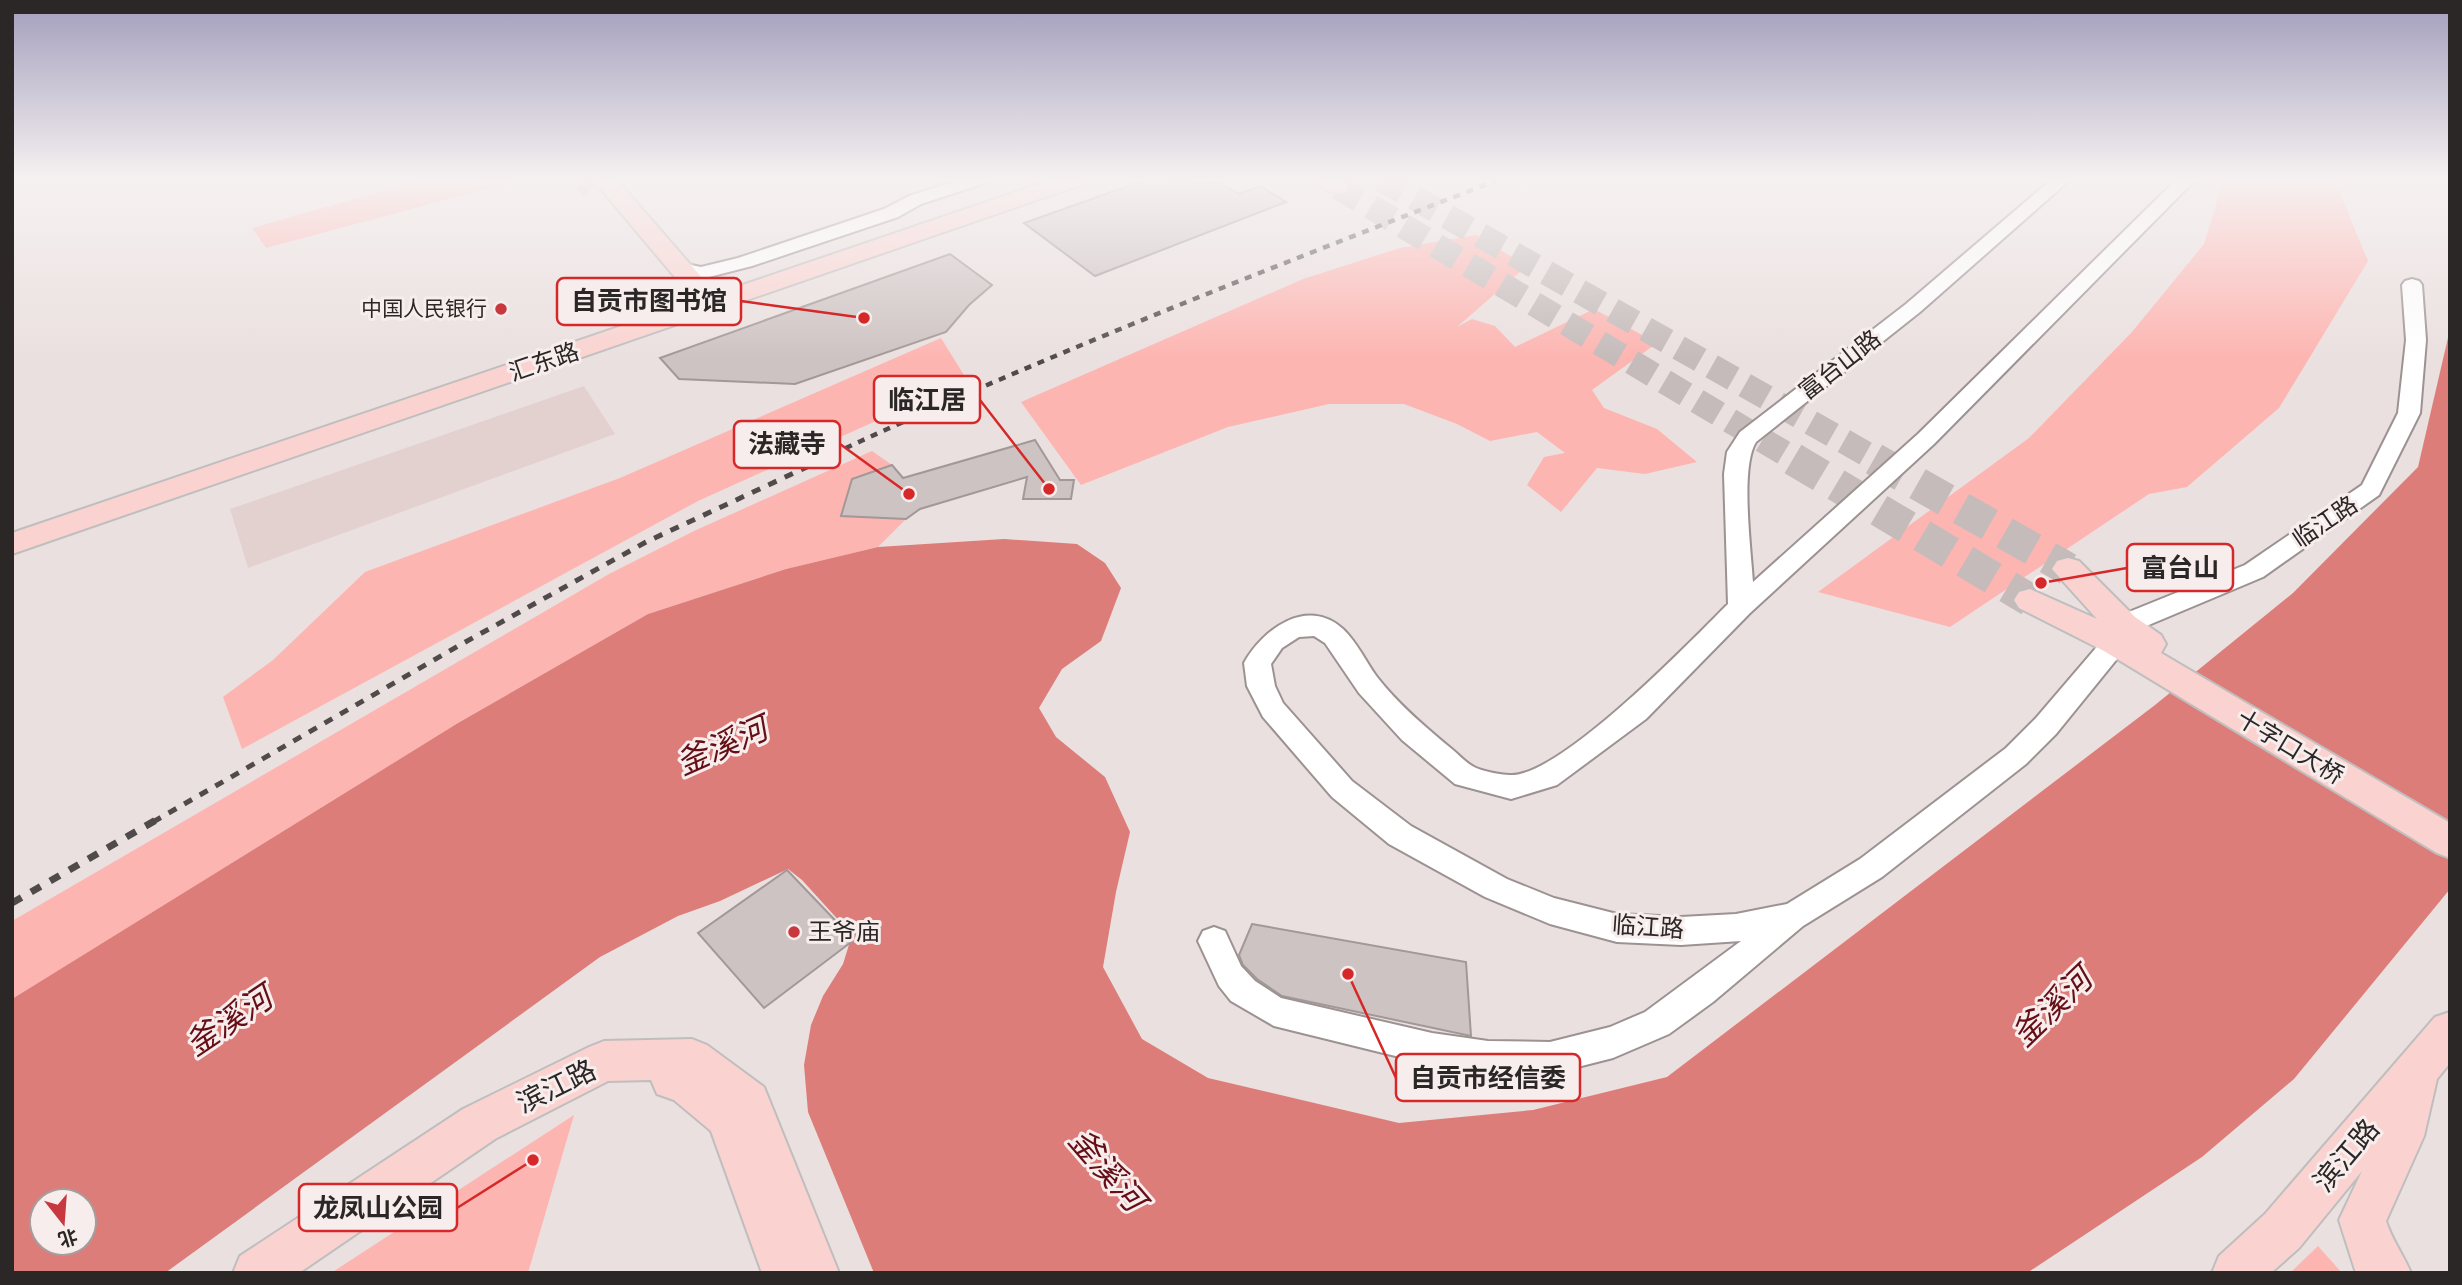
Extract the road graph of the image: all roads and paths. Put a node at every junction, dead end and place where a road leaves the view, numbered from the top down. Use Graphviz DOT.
graph roads {
  1 [pos="646,239"];
  2 [pos="652,239"];
  3 [pos="814,239"];
  4 [pos="867,239"];
  5 [pos="889,239"];
  6 [pos="1993,239"];
  7 [pos="2127,239"];
  8 [pos="681,269"];
  9 [pos="2412,285"];
  10 [pos="697,301"];
  11 [pos="12,524"];
  12 [pos="12,544"];
  13 [pos="2068,569"];
  14 [pos="2030,600"];
  15 [pos="1741,607"];
  16 [pos="2129,640"];
  17 [pos="2450,822"];
  18 [pos="2450,842"];
  19 [pos="1794,916"];
  20 [pos="1214,941"];
  21 [pos="2450,1031"];
  22 [pos="2416,1072"];
  23 [pos="257,1273"];
  24 [pos="293,1273"];
  25 [pos="786,1273"];
  26 [pos="815,1273"];
  27 [pos="2235,1273"];
  28 [pos="2387,1273"];
  1 -- 10 [label="main road"];
  2 -- 8 [label="main road"];
  3 -- 8 [label="street"];
  4 -- 10 [label="main road, 汇东路"];
  5 -- 10 [label="main road, 汇东路"];
  6 -- 15 [label="street, 富台山路"];
  7 -- 15 [label="street"];
  8 -- 10 [label="main road"];
  9 -- 16 [label="street, 临江路"];
  10 -- 11 [label="main road, 汇东路"];
  10 -- 12 [label="main road, 汇东路"];
  13 -- 16 [label="main road"];
  14 -- 16 [label="main road"];
  15 -- 19 [label="street, 临江路"];
  16 -- 17 [label="main road, 十字口大桥"];
  16 -- 18 [label="main road, 十字口大桥"];
  16 -- 19 [label="street, 临江路"];
  19 -- 20 [label="street"];
  21 -- 22 [label="main road, 滨江路"];
  22 -- 27 [label="main road, 滨江路"];
  22 -- 28 [label="main road"];
  23 -- 26 [label="main road, 滨江路"];
  24 -- 25 [label="main road, 滨江路"];
}
